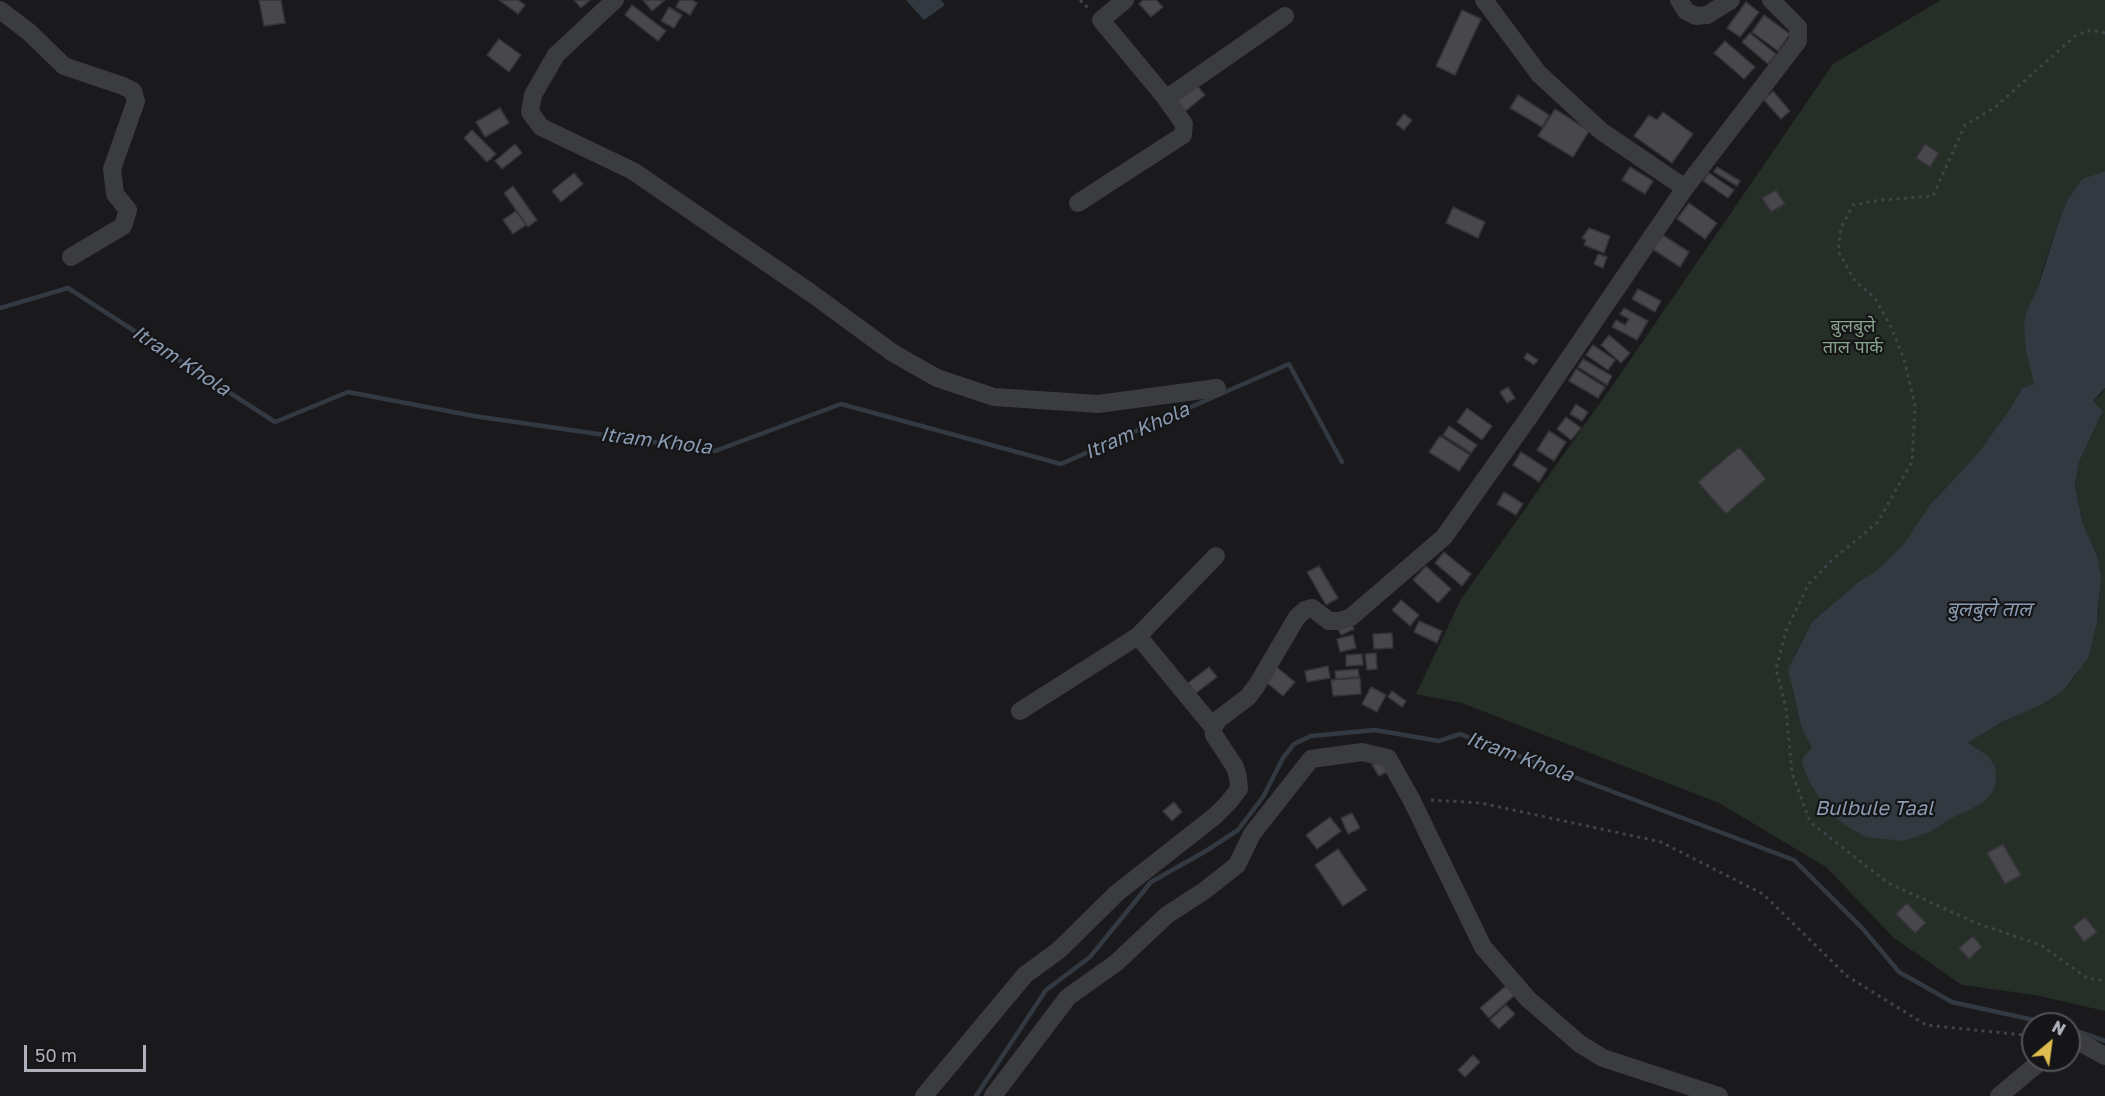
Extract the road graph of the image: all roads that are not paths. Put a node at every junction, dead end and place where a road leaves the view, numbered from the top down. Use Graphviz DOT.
graph roads {
  1 [pos="615,0"];
  2 [pos="1125,0"];
  3 [pos="1484,0"];
  4 [pos="1679,0"];
  5 [pos="1731,0"];
  6 [pos="1771,0"];
  7 [pos="0,10"];
  8 [pos="1285,16"];
  9 [pos="1164,96"];
  10 [pos="1685,188"];
  11 [pos="1078,203"];
  12 [pos="71,257"];
  13 [pos="1217,388"];
  14 [pos="1216,556"];
  15 [pos="1138,636"];
  16 [pos="1020,711"];
  17 [pos="1212,727"];
  18 [pos="2081,1043"];
  19 [pos="2105,1056"];
  20 [pos="2028,1072"];
  21 [pos="924,1096"];
  22 [pos="993,1096"];
  23 [pos="1719,1096"];
  24 [pos="1999,1096"];
  1 -- 13 [label="street"];
  2 -- 9 [label="street"];
  3 -- 10 [label="street"];
  4 -- 5 [label="street"];
  6 -- 10 [label="street"];
  7 -- 12 [label="street"];
  8 -- 9 [label="street"];
  9 -- 11 [label="street"];
  10 -- 17 [label="street"];
  14 -- 15 [label="street"];
  15 -- 16 [label="street"];
  15 -- 17 [label="street"];
  17 -- 21 [label="street"];
  18 -- 19 [label="street"];
  20 -- 24 [label="street"];
  22 -- 23 [label="street"];
}
